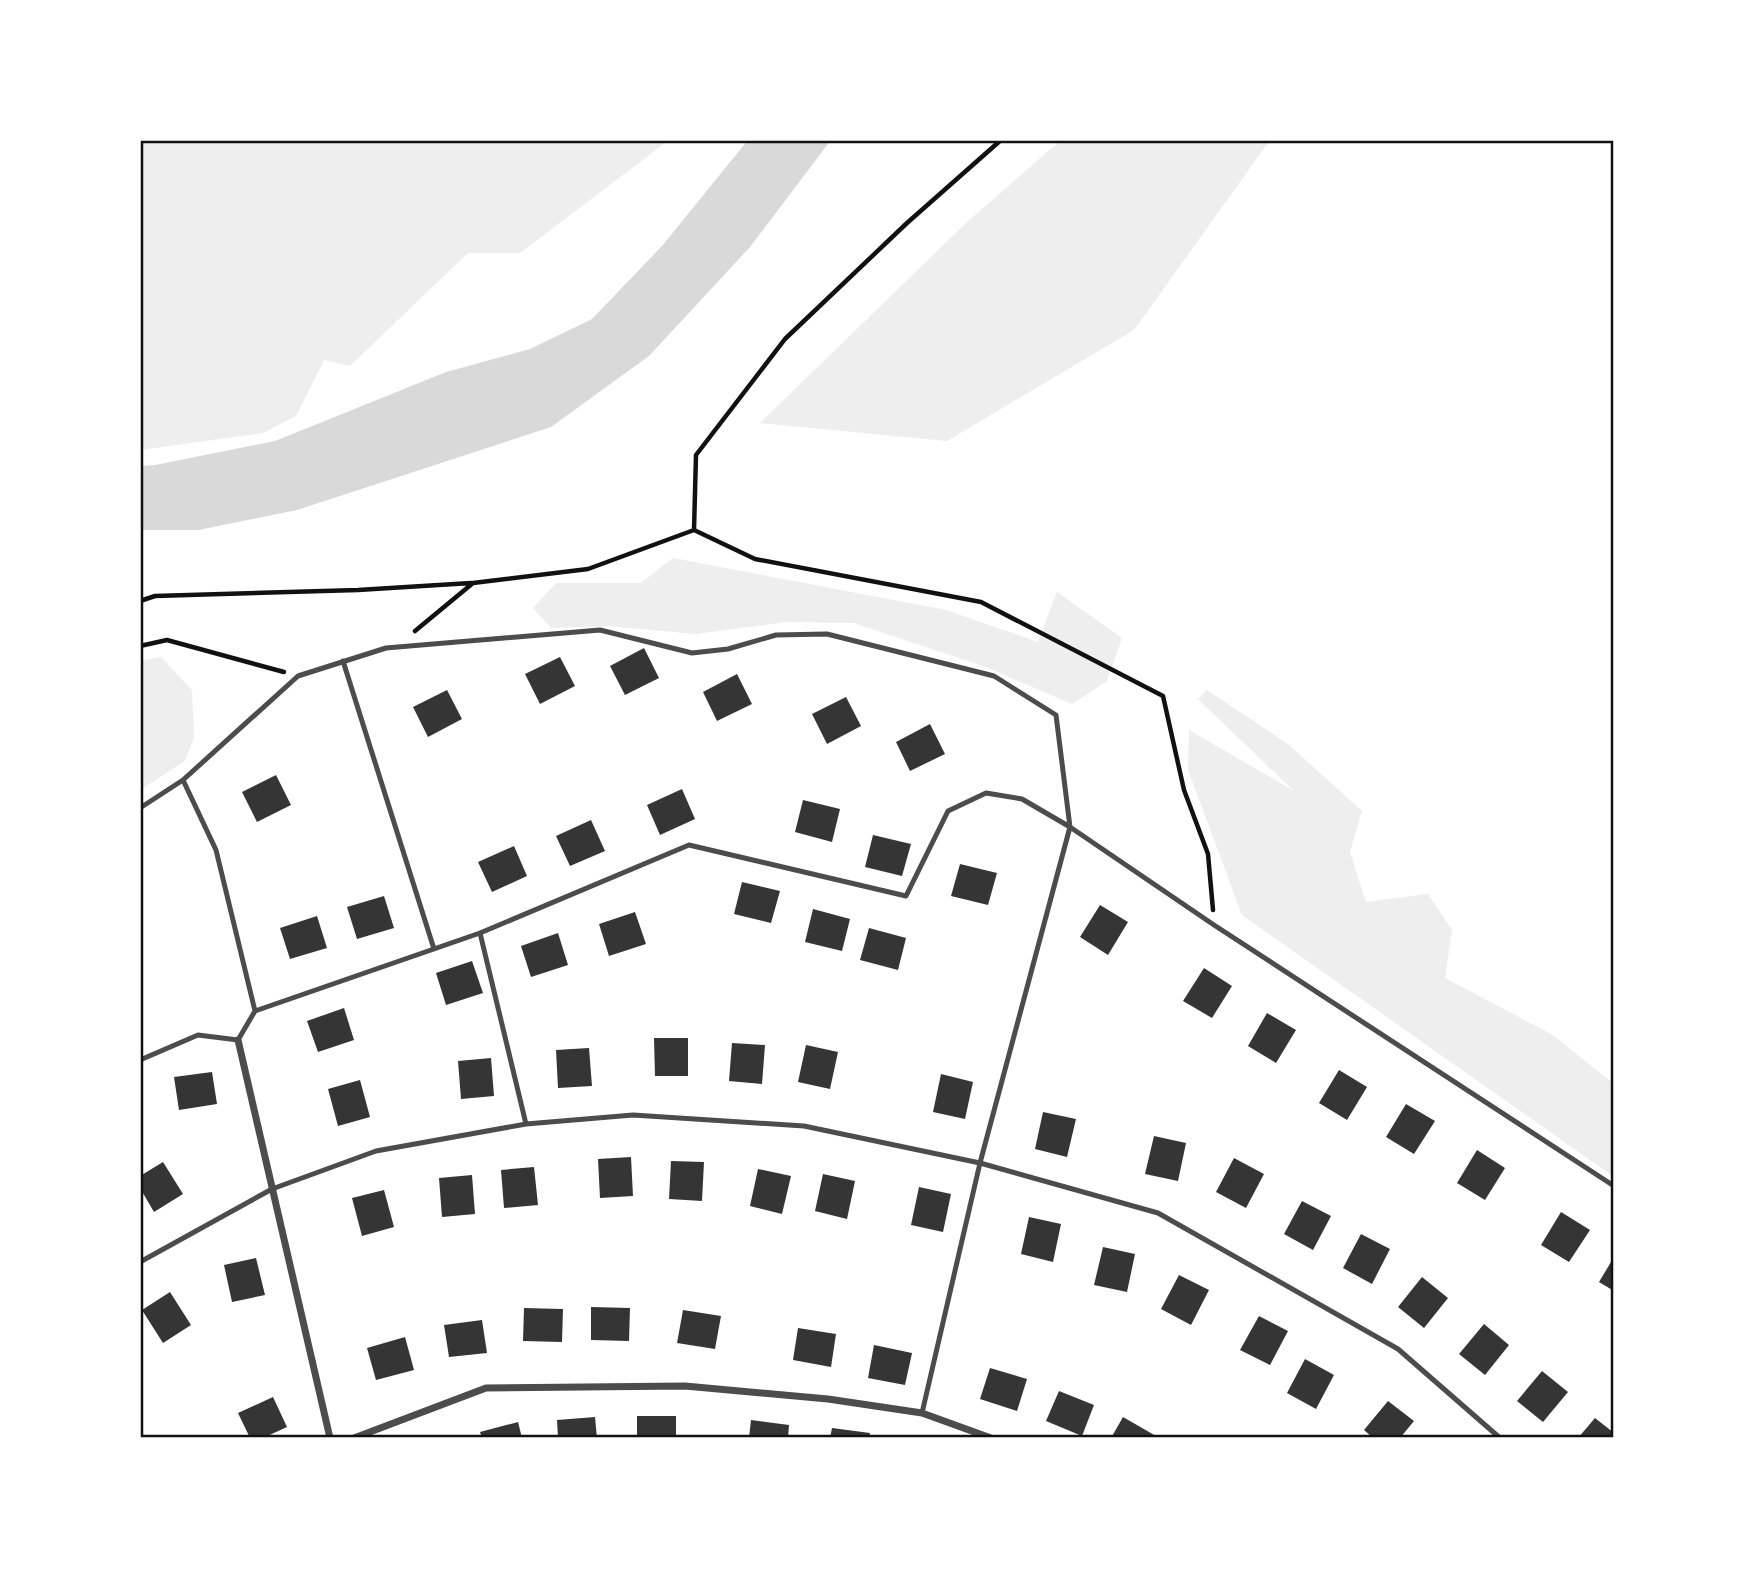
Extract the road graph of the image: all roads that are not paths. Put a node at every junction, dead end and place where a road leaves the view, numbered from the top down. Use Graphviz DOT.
graph roads {
  1 [pos="343,661"];
  2 [pos="183,780"];
  3 [pos="140,807"];
  4 [pos="1070,827"];
  5 [pos="480,933"];
  6 [pos="433,949"];
  7 [pos="255,1011"];
  8 [pos="238,1040"];
  9 [pos="140,1060"];
  10 [pos="526,1124"];
  11 [pos="981,1163"];
  12 [pos="1614,1186"];
  13 [pos="272,1189"];
  14 [pos="140,1262"];
  15 [pos="922,1413"];
  16 [pos="330,1438"];
  17 [pos="354,1438"];
  18 [pos="990,1438"];
  19 [pos="1500,1438"];
  1 -- 2 [label="lane"];
  1 -- 4 [label="lane"];
  1 -- 6 [label="lane"];
  2 -- 3 [label="lane"];
  2 -- 7 [label="lane"];
  4 -- 5 [label="lane"];
  4 -- 11 [label="lane"];
  4 -- 12 [label="lane"];
  5 -- 6 [label="lane"];
  5 -- 10 [label="lane"];
  6 -- 7 [label="lane"];
  7 -- 8 [label="lane"];
  8 -- 9 [label="lane"];
  8 -- 13 [label="street"];
  10 -- 11 [label="lane"];
  10 -- 13 [label="lane"];
  11 -- 15 [label="lane"];
  11 -- 19 [label="lane"];
  13 -- 14 [label="lane"];
  13 -- 16 [label="street"];
  15 -- 17 [label="street"];
  15 -- 18 [label="street"];
}
